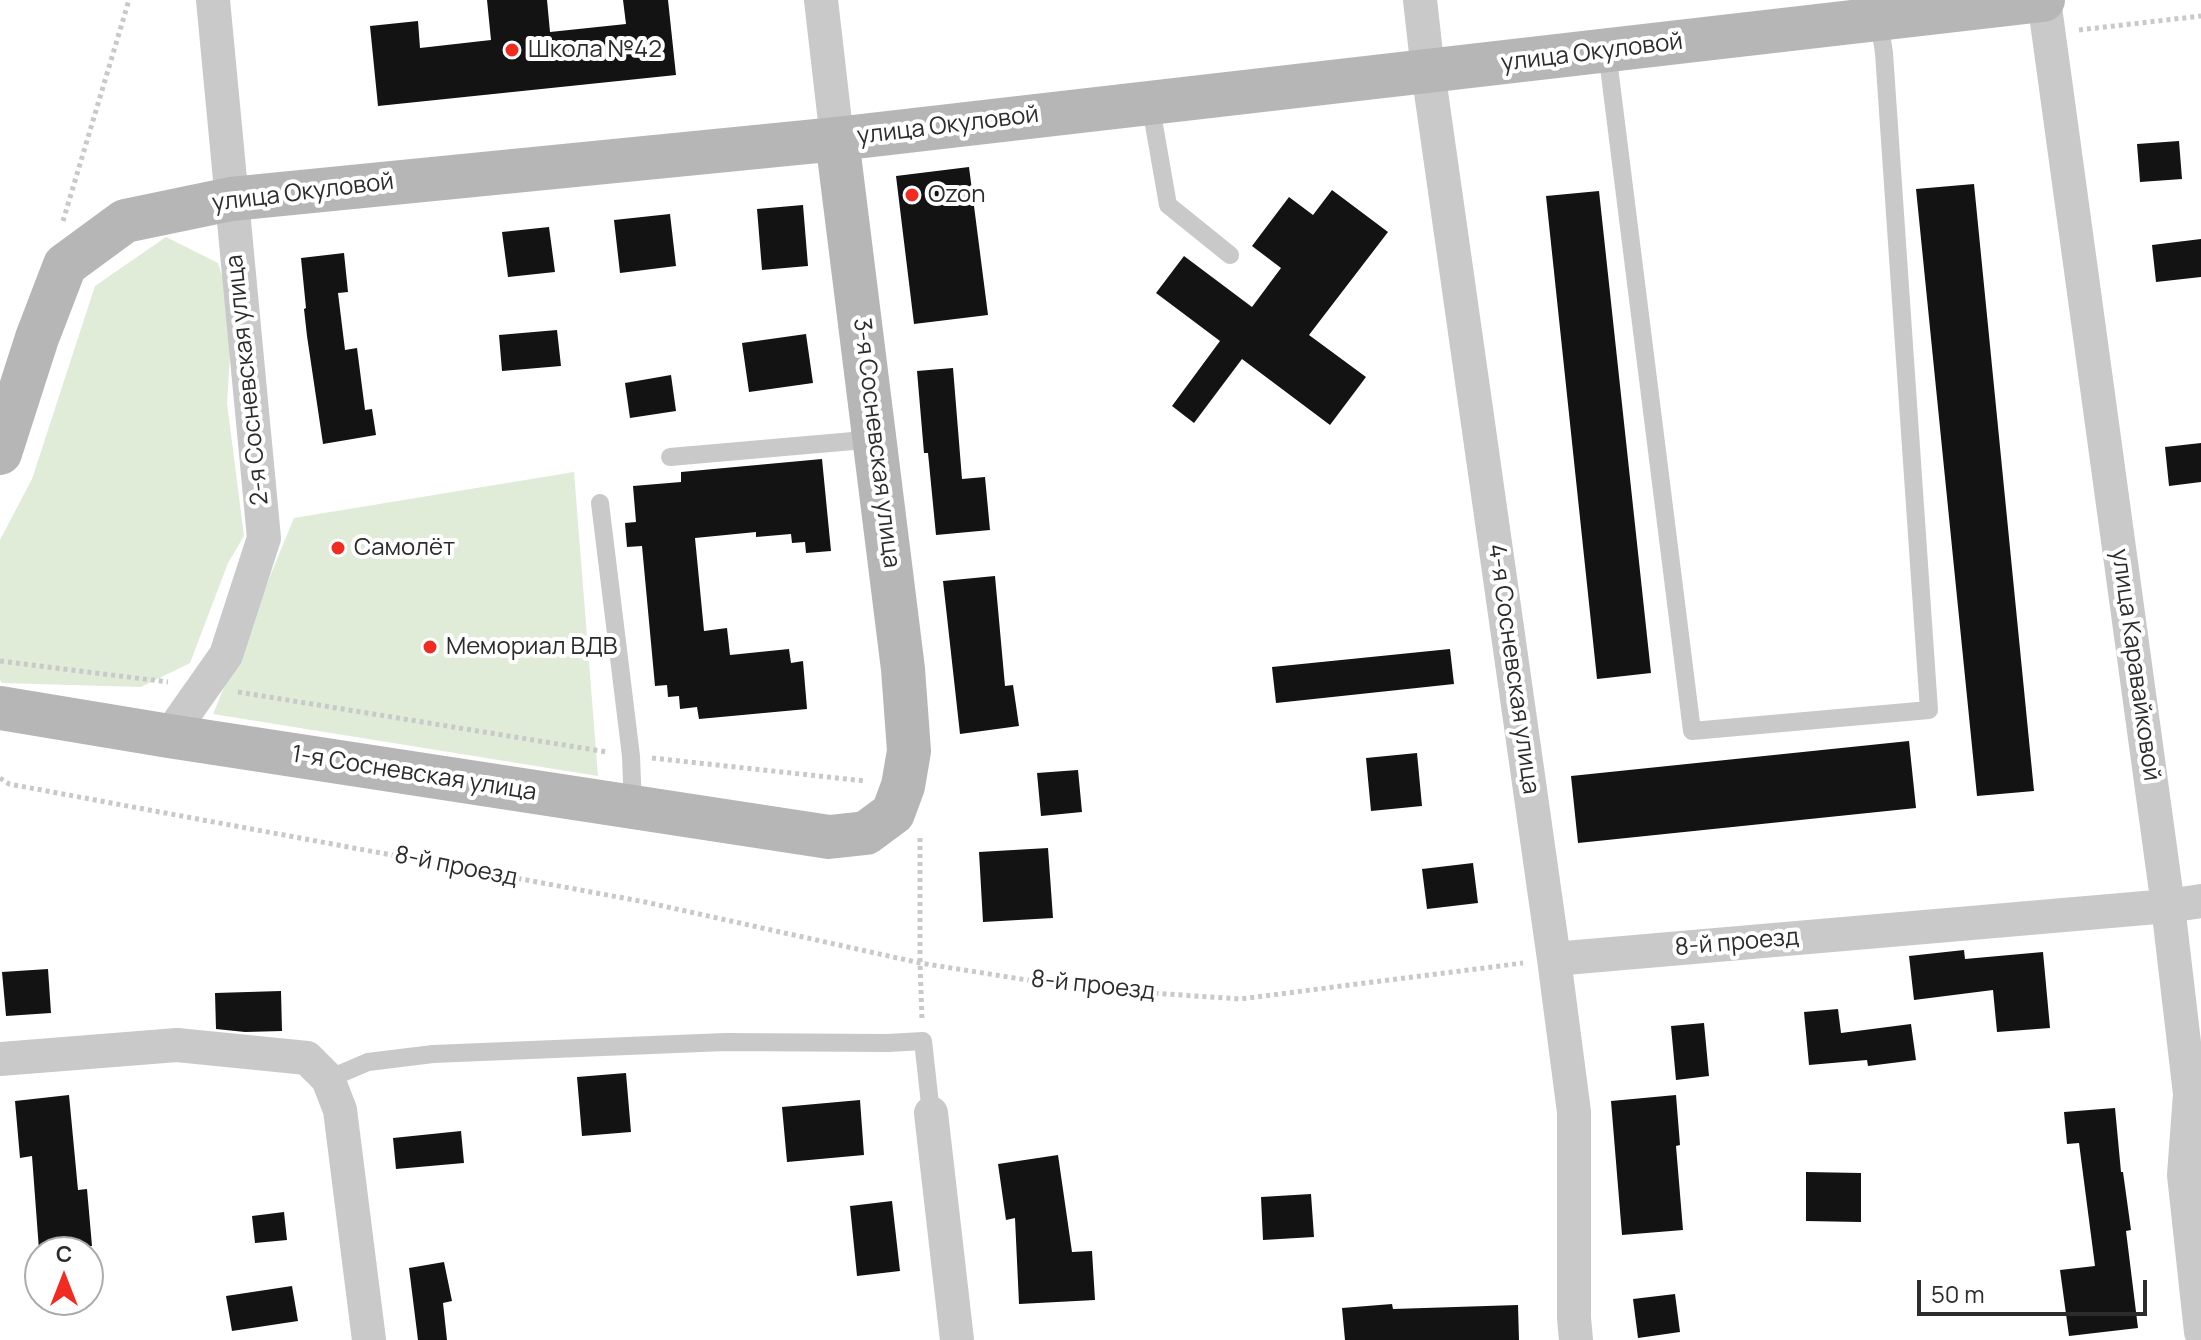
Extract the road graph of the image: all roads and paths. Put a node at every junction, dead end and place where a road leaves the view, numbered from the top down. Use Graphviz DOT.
graph roads {
  1 [pos="129,0"];
  2 [pos="213,0"];
  3 [pos="821,0"];
  4 [pos="1420,0"];
  5 [pos="2044,0"];
  6 [pos="1879,20"];
  7 [pos="1607,51"];
  8 [pos="1428,71"];
  9 [pos="1150,102"];
  10 [pos="837,139"];
  11 [pos="231,199"];
  12 [pos="61,228"];
  13 [pos="1230,255"];
  14 [pos="876,439"];
  15 [pos="0,453"];
  16 [pos="670,457"];
  17 [pos="600,503"];
  18 [pos="0,661"];
  19 [pos="204,687"];
  20 [pos="0,708"];
  21 [pos="169,736"];
  22 [pos="631,756"];
  23 [pos="0,778"];
  24 [pos="903,786"];
  25 [pos="633,807"];
  26 [pos="920,835"];
  27 [pos="829,837"];
  28 [pos="2201,901"];
  29 [pos="2168,906"];
  30 [pos="1554,959"];
  31 [pos="920,963"];
  32 [pos="923,1041"];
  33 [pos="0,1059"];
  34 [pos="328,1079"];
  35 [pos="931,1113"];
  36 [pos="2201,1332"];
  37 [pos="369,1340"];
  38 [pos="957,1340"];
  39 [pos="1576,1340"];
  1 -- 12 [label="path"];
  2 -- 11 [label="street, 2-я Сосневская улица"];
  3 -- 10 [label="street, 3-я Сосневская улица"];
  4 -- 8 [label="street, 4-я Сосневская улица"];
  5 -- 6 [label="main road, улица Окуловой"];
  5 -- 29 [label="street, улица Каравайковой"];
  6 -- 7 [label="main road, улица Окуловой"];
  6 -- 7 [label="lane"];
  7 -- 8 [label="main road, улица Окуловой"];
  8 -- 9 [label="main road, улица Окуловой"];
  8 -- 30 [label="street, 4-я Сосневская улица"];
  9 -- 10 [label="main road, улица Окуловой"];
  9 -- 13 [label="lane"];
  10 -- 11 [label="main road, улица Окуловой"];
  10 -- 14 [label="main road, 3-я Сосневская улица"];
  11 -- 15 [label="main road, улица Окуловой"];
  11 -- 19 [label="street, 2-я Сосневская улица"];
  14 -- 16 [label="lane"];
  14 -- 24 [label="main road, 3-я Сосневская улица"];
  17 -- 22 [label="lane"];
  18 -- 19 [label="path"];
  19 -- 21 [label="street, 2-я Сосневская улица"];
  19 -- 22 [label="path"];
  20 -- 21 [label="main road, 1-я Сосневская улица"];
  21 -- 25 [label="main road, 1-я Сосневская улица"];
  22 -- 24 [label="path"];
  22 -- 25 [label="lane"];
  23 -- 31 [label="path, 8-й проезд"];
  24 -- 27 [label="main road, 3-я Сосневская улица"];
  25 -- 27 [label="main road, 1-я Сосневская улица"];
  26 -- 31 [label="path"];
  28 -- 29 [label="street, 8-й проезд"];
  29 -- 30 [label="street, 8-й проезд"];
  29 -- 36 [label="street, улица Каравайковой"];
  30 -- 31 [label="path, 8-й проезд"];
  30 -- 39 [label="street, 4-я Сосневская улица"];
  31 -- 32 [label="path"];
  32 -- 34 [label="lane"];
  32 -- 35 [label="lane"];
  33 -- 34 [label="street"];
  34 -- 37 [label="street"];
  35 -- 38 [label="street"];
}
